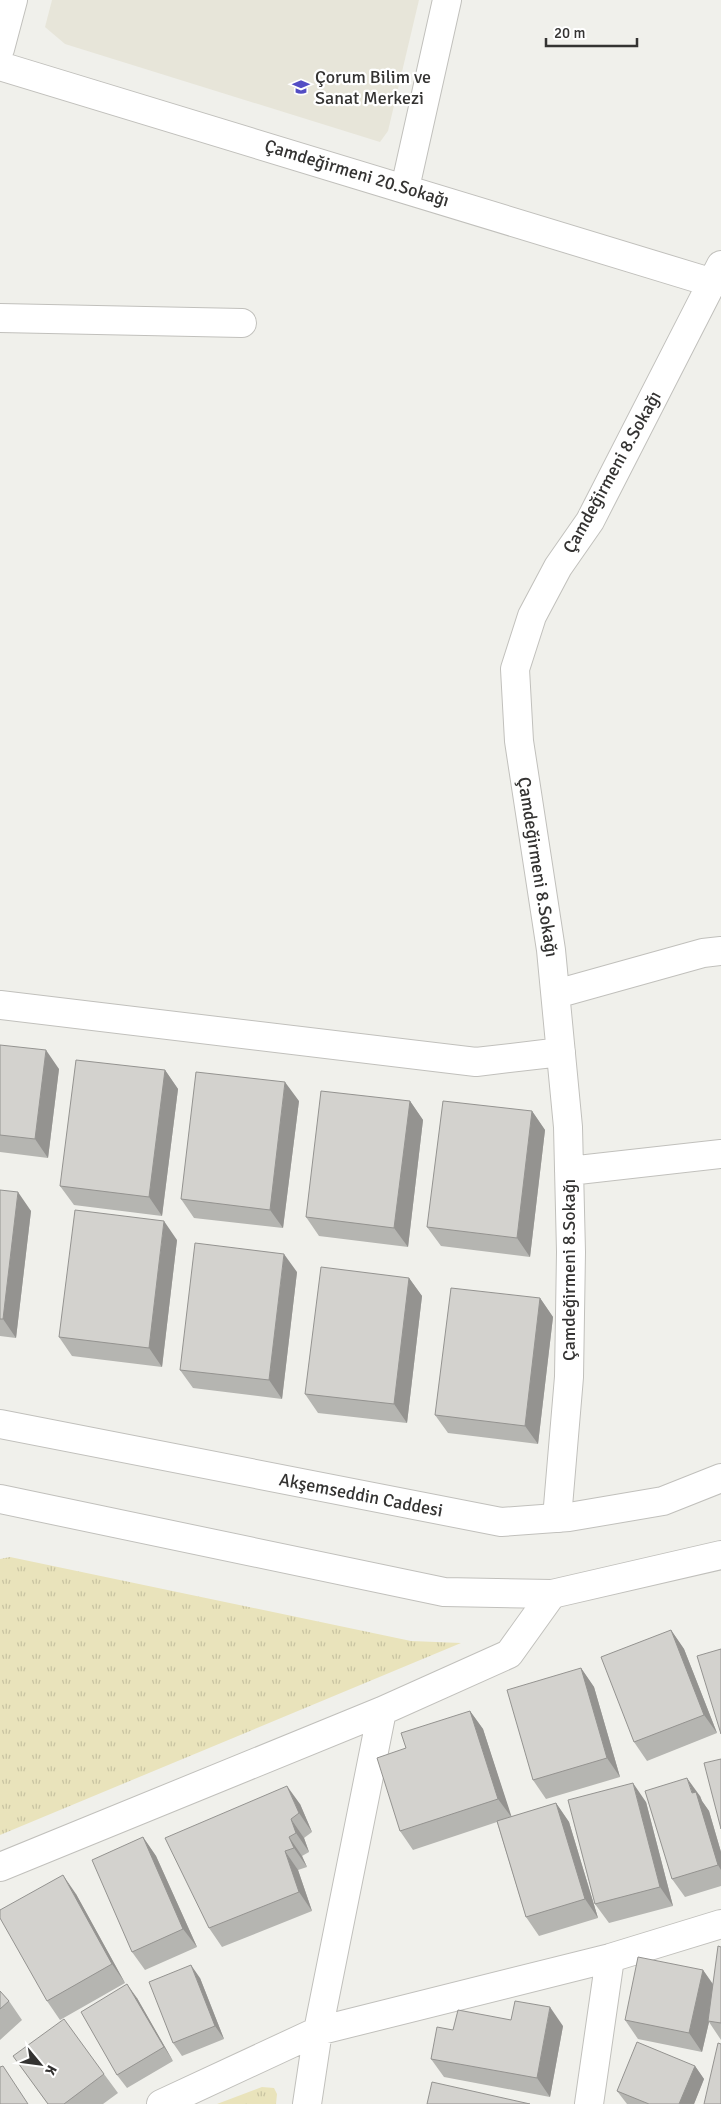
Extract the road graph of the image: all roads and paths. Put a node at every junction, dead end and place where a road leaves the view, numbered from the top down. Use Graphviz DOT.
graph roads {
  1 [pos="13,0"];
  2 [pos="447,0"];
  3 [pos="0,49"];
  4 [pos="0,66"];
  5 [pos="405,188"];
  6 [pos="717,274"];
  7 [pos="0,318"];
  8 [pos="242,323"];
  9 [pos="721,951"];
  10 [pos="556,994"];
  11 [pos="0,1005"];
  12 [pos="561,1052"];
  13 [pos="721,1154"];
  14 [pos="569,1171"];
  15 [pos="0,1424"];
  16 [pos="721,1478"];
  17 [pos="0,1499"];
  18 [pos="557,1518"];
  19 [pos="721,1555"];
  20 [pos="552,1594"];
  21 [pos="382,1711"];
  22 [pos="0,1867"];
  23 [pos="721,1924"];
  24 [pos="610,1958"];
  25 [pos="318,2031"];
  26 [pos="161,2104"];
  27 [pos="307,2104"];
  28 [pos="588,2104"];
  1 -- 3 [label="street"];
  2 -- 5 [label="street"];
  4 -- 5 [label="street, Çamdeğirmeni 20.Sokağı"];
  5 -- 6 [label="street, Çamdeğirmeni 20.Sokağı"];
  6 -- 10 [label="street, Çamdeğirmeni 8.Sokağı"];
  7 -- 8 [label="street"];
  9 -- 10 [label="street"];
  10 -- 12 [label="street, Çamdeğirmeni 8.Sokağı"];
  11 -- 12 [label="street"];
  12 -- 14 [label="street, Çamdeğirmeni 8.Sokağı"];
  13 -- 14 [label="street"];
  14 -- 18 [label="street, Çamdeğirmeni 8.Sokağı"];
  15 -- 18 [label="street, Akşemseddin Caddesi"];
  16 -- 18 [label="street, Akşemseddin Caddesi"];
  17 -- 20 [label="street"];
  19 -- 20 [label="street"];
  20 -- 21 [label="street"];
  21 -- 22 [label="street"];
  21 -- 25 [label="street"];
  23 -- 24 [label="street"];
  24 -- 25 [label="street"];
  24 -- 28 [label="street"];
  25 -- 26 [label="street"];
  25 -- 27 [label="street"];
}
